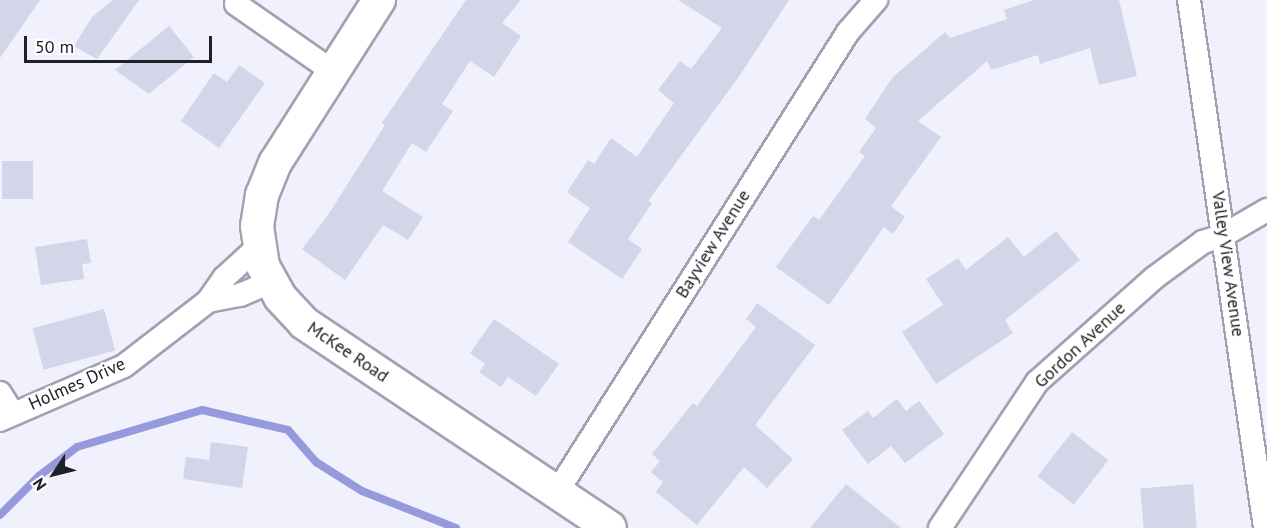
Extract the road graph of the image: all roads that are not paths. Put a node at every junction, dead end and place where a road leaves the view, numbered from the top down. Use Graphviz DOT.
graph roads {
  1 [pos="380,0"];
  2 [pos="876,0"];
  3 [pos="1189,0"];
  4 [pos="236,4"];
  5 [pos="334,72"];
  6 [pos="1267,210"];
  7 [pos="1224,235"];
  8 [pos="258,247"];
  9 [pos="271,282"];
  10 [pos="208,301"];
  11 [pos="0,393"];
  12 [pos="6,416"];
  13 [pos="557,492"];
  14 [pos="610,528"];
  15 [pos="940,528"];
  16 [pos="1265,528"];
  1 -- 5 [label="street, McKee Road"];
  2 -- 13 [label="street, Bayview Avenue"];
  3 -- 7 [label="street, Valley View Avenue"];
  4 -- 5 [label="street"];
  5 -- 8 [label="street, McKee Road"];
  6 -- 7 [label="street, Gordon Avenue"];
  7 -- 15 [label="street, Gordon Avenue"];
  7 -- 16 [label="street, Valley View Avenue"];
  8 -- 9 [label="street, McKee Road"];
  8 -- 10 [label="street, Holmes Drive"];
  9 -- 10 [label="street, Holmes Drive"];
  9 -- 13 [label="street, McKee Road"];
  10 -- 12 [label="street, Holmes Drive"];
  11 -- 12 [label="street"];
  13 -- 14 [label="street, McKee Road"];
}
